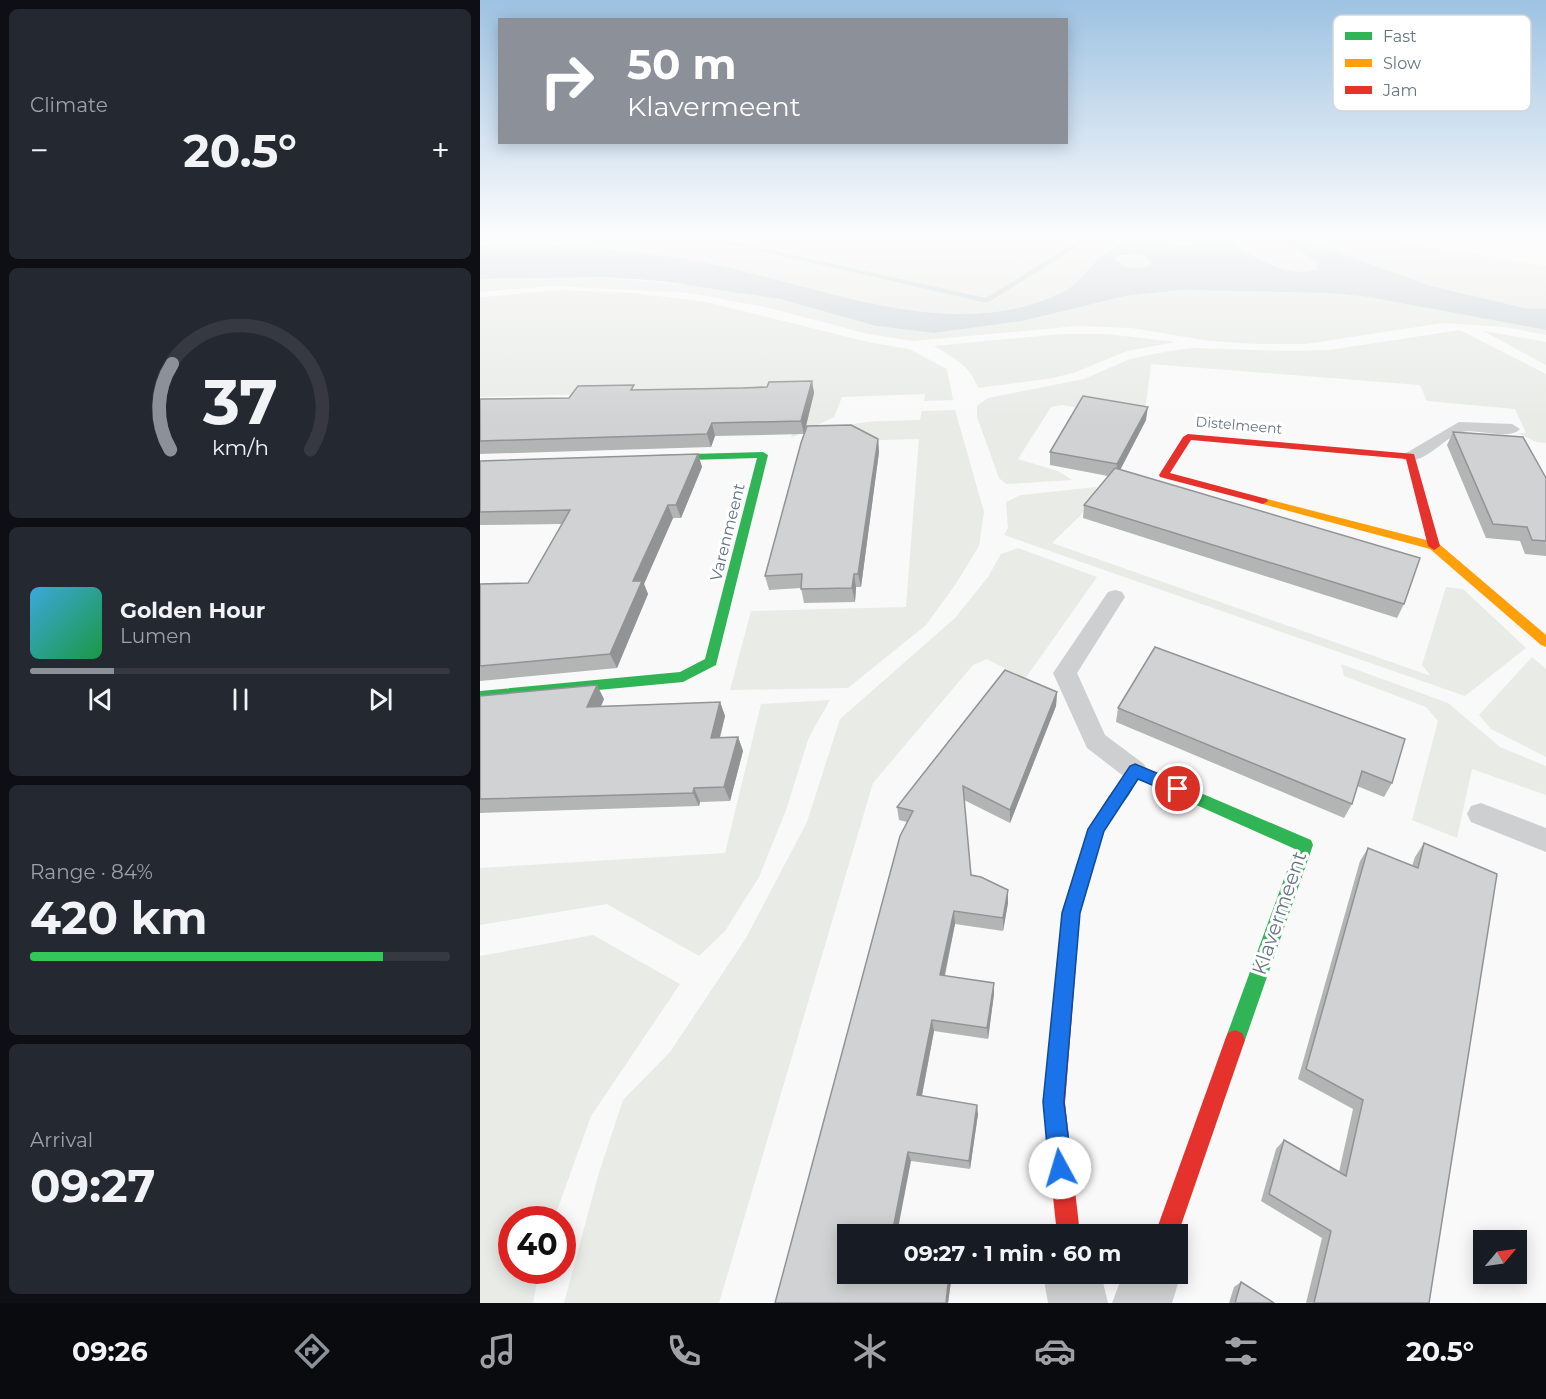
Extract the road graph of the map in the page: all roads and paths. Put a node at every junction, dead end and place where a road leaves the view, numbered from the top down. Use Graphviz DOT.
graph roads {
  1 [pos="1512,429"];
  2 [pos="1410,456"];
  3 [pos="645,459"];
  4 [pos="1434,546"];
  5 [pos="1115,597"];
  6 [pos="1546,642"];
  7 [pos="480,696"];
  8 [pos="1135,771"];
  9 [pos="1481,814"];
  10 [pos="1546,840"];
  11 [pos="1067,1224"];
  12 [pos="1170,1224"];
  13 [pos="1074,1284"];
  14 [pos="1149,1284"];
  15 [pos="1078,1303"];
  16 [pos="1142,1303"];
  1 -- 2 [label="lane"];
  2 -- 4 [label="street"];
  2 -- 4 [label="street, Distelmeent"];
  3 -- 7 [label="street, Varenmeent"];
  4 -- 6 [label="street, Distelmeent"];
  5 -- 8 [label="lane"];
  8 -- 11 [label="street"];
  8 -- 12 [label="street, Klavermeent"];
  9 -- 10 [label="lane"];
  13 -- 15 [label="street"];
  14 -- 16 [label="street"];
}
